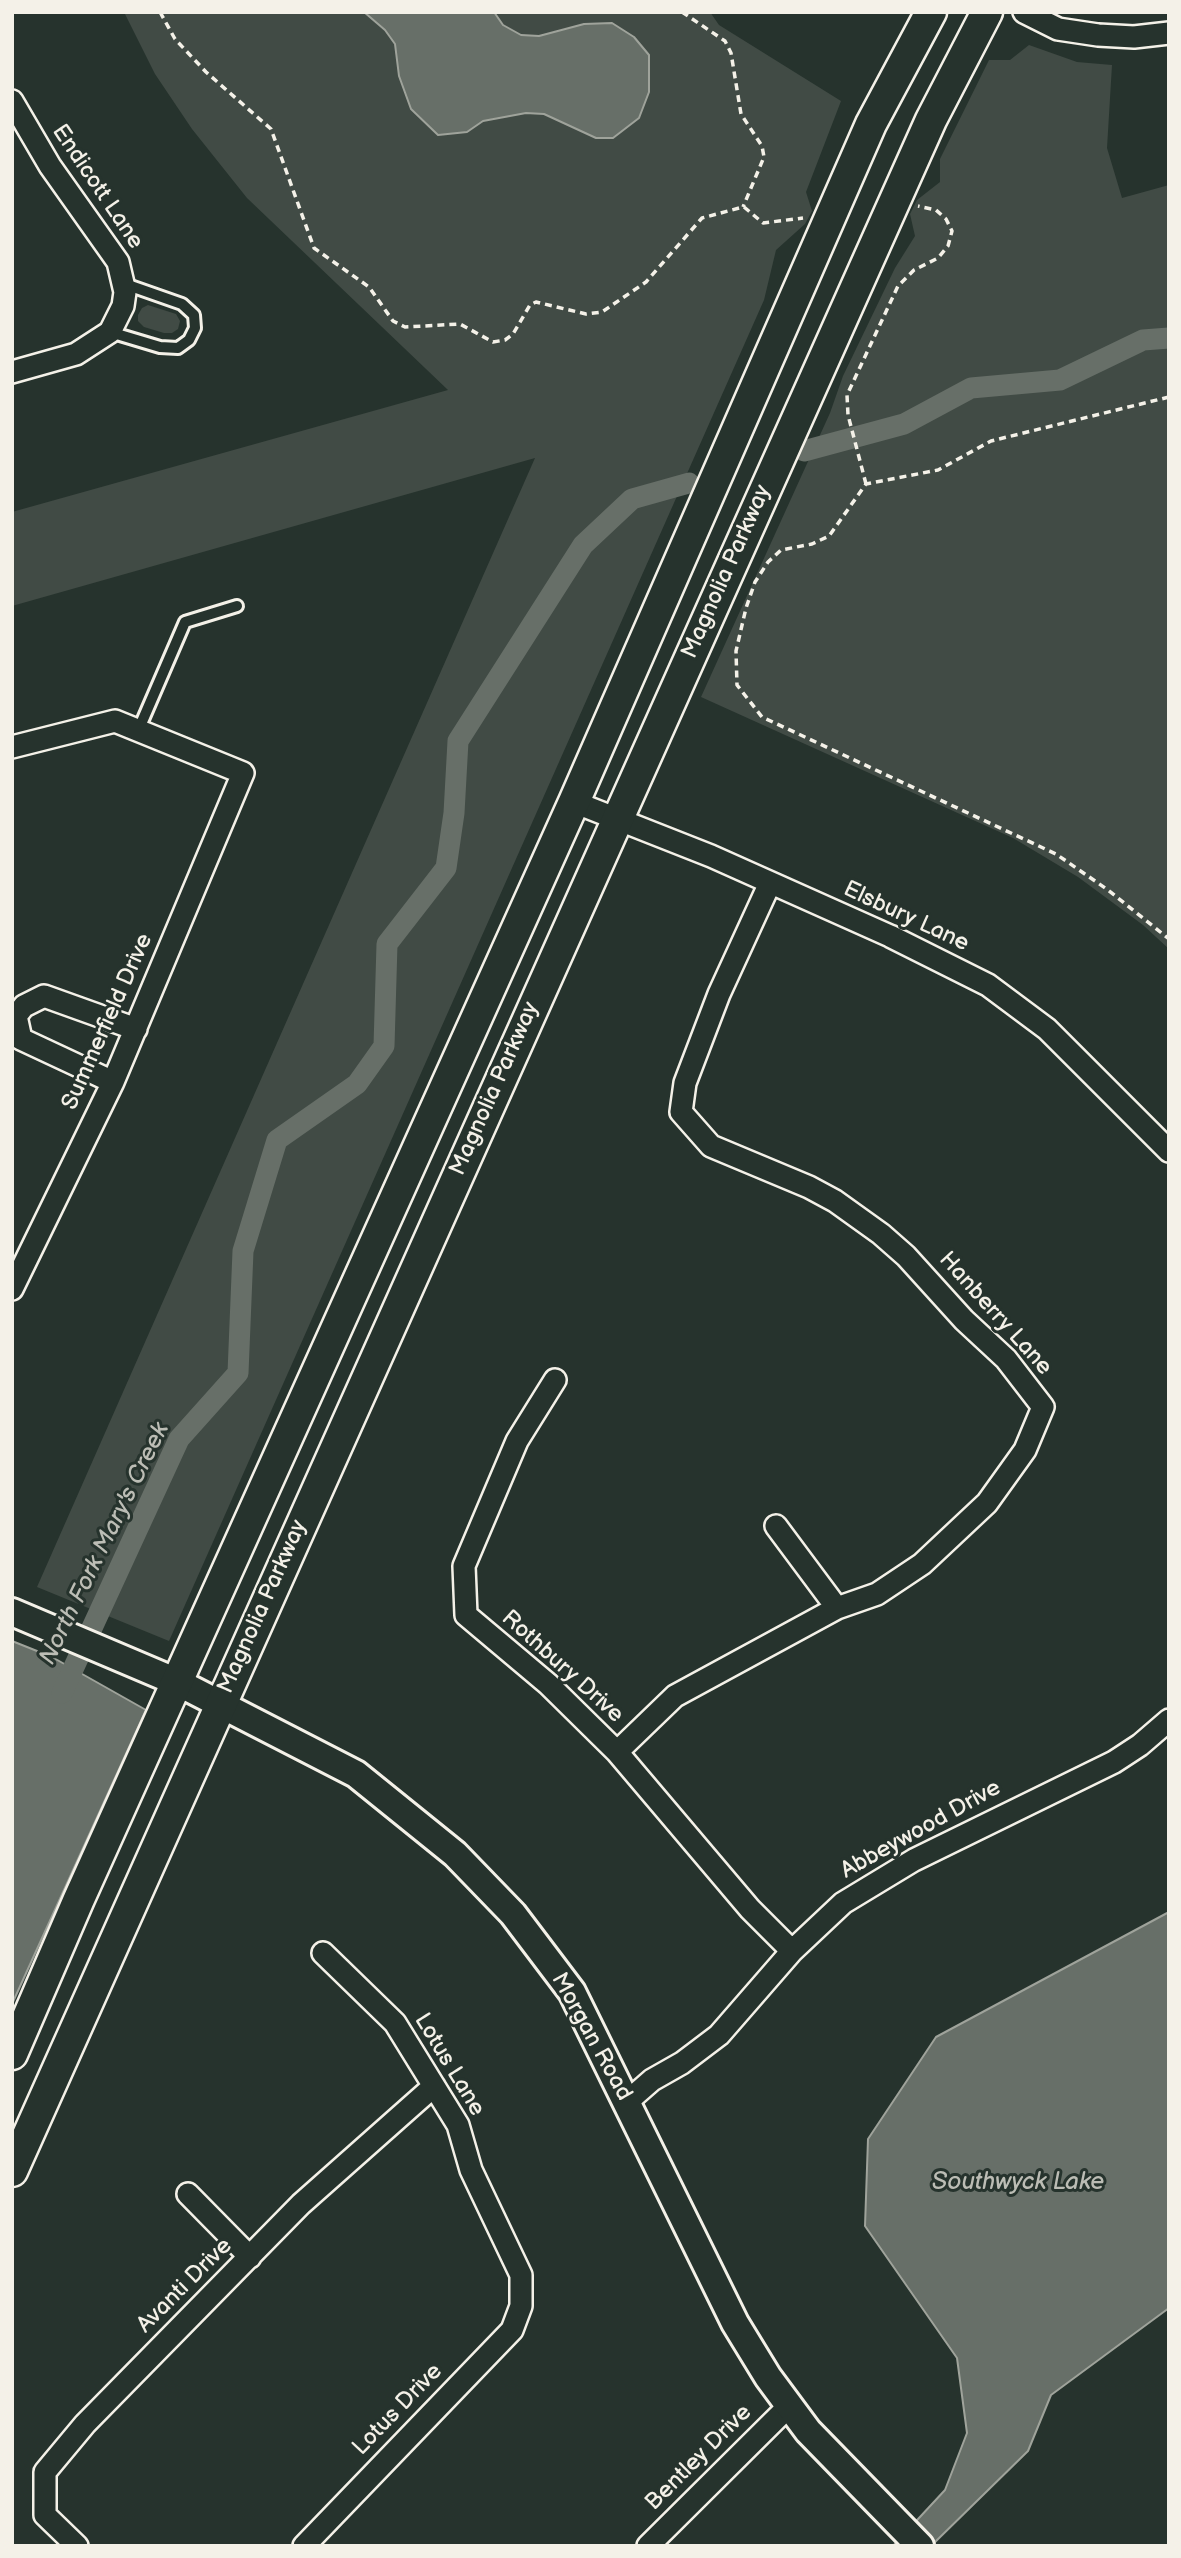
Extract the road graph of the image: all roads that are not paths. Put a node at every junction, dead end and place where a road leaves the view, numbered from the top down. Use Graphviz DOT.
graph roads {
  1 [pos="931,12"];
  2 [pos="987,12"];
  3 [pos="1024,12"];
  4 [pos="1169,33"];
  5 [pos="12,101"];
  6 [pos="125,284"];
  7 [pos="110,332"];
  8 [pos="12,372"];
  9 [pos="237,606"];
  10 [pos="138,730"];
  11 [pos="12,747"];
  12 [pos="574,802"];
  13 [pos="617,818"];
  14 [pos="769,883"];
  15 [pos="136,1029"];
  16 [pos="113,1082"];
  17 [pos="447,1082"];
  18 [pos="491,1099"];
  19 [pos="1169,1151"];
  20 [pos="12,1289"];
  21 [pos="316,1373"];
  22 [pos="555,1380"];
  23 [pos="360,1391"];
  24 [pos="776,1526"];
  25 [pos="836,1608"];
  26 [pos="12,1612"];
  27 [pos="177,1682"];
  28 [pos="219,1703"];
  29 [pos="1169,1720"];
  30 [pos="617,1752"];
  31 [pos="792,1951"];
  32 [pos="323,1953"];
  33 [pos="12,2054"];
  34 [pos="434,2086"];
  35 [pos="628,2101"];
  36 [pos="12,2171"];
  37 [pos="188,2194"];
  38 [pos="250,2257"];
  39 [pos="521,2305"];
  40 [pos="788,2407"];
  41 [pos="77,2546"];
  42 [pos="304,2546"];
  43 [pos="648,2546"];
  44 [pos="920,2546"];
  1 -- 12 [label="main road, Magnolia Parkway"];
  2 -- 13 [label="main road, Magnolia Parkway"];
  3 -- 4 [label="street"];
  5 -- 6 [label="street, Endicott Lane"];
  6 -- 7 [label="street, Endicott Lane"];
  6 -- 7 [label="lane"];
  7 -- 8 [label="street"];
  9 -- 10 [label="lane"];
  10 -- 11 [label="street"];
  10 -- 15 [label="street, Summerfield Drive"];
  12 -- 13 [label="street, Elsbury Lane"];
  12 -- 17 [label="main road, Magnolia Parkway"];
  13 -- 14 [label="street, Elsbury Lane"];
  13 -- 18 [label="main road, Magnolia Parkway"];
  14 -- 19 [label="street, Elsbury Lane"];
  14 -- 25 [label="street, Hanberry Lane"];
  15 -- 16 [label="street, Summerfield Drive"];
  15 -- 16 [label="street"];
  16 -- 20 [label="street, Summerfield Drive"];
  17 -- 18 [label="main road"];
  17 -- 21 [label="main road, Magnolia Parkway"];
  18 -- 23 [label="main road, Magnolia Parkway"];
  21 -- 23 [label="main road"];
  21 -- 27 [label="main road, Magnolia Parkway"];
  22 -- 30 [label="street, Rothbury Drive"];
  23 -- 28 [label="main road, Magnolia Parkway"];
  24 -- 25 [label="street"];
  25 -- 30 [label="street, Hanberry Lane"];
  26 -- 27 [label="street, Morgan Road"];
  27 -- 28 [label="street, Morgan Road"];
  27 -- 33 [label="main road, Magnolia Parkway"];
  28 -- 35 [label="street, Morgan Road"];
  28 -- 36 [label="main road, Magnolia Parkway"];
  29 -- 31 [label="street, Abbeywood Drive"];
  30 -- 31 [label="street, Rothbury Drive"];
  31 -- 35 [label="street, Abbeywood Drive"];
  32 -- 34 [label="street, Lotus Lane"];
  34 -- 38 [label="street, Avanti Drive"];
  34 -- 39 [label="street, Lotus Lane"];
  35 -- 40 [label="street, Morgan Road"];
  37 -- 38 [label="street"];
  38 -- 41 [label="street, Avanti Drive"];
  39 -- 42 [label="street, Lotus Drive"];
  40 -- 43 [label="street, Bentley Drive"];
  40 -- 44 [label="street, Morgan Road"];
}
